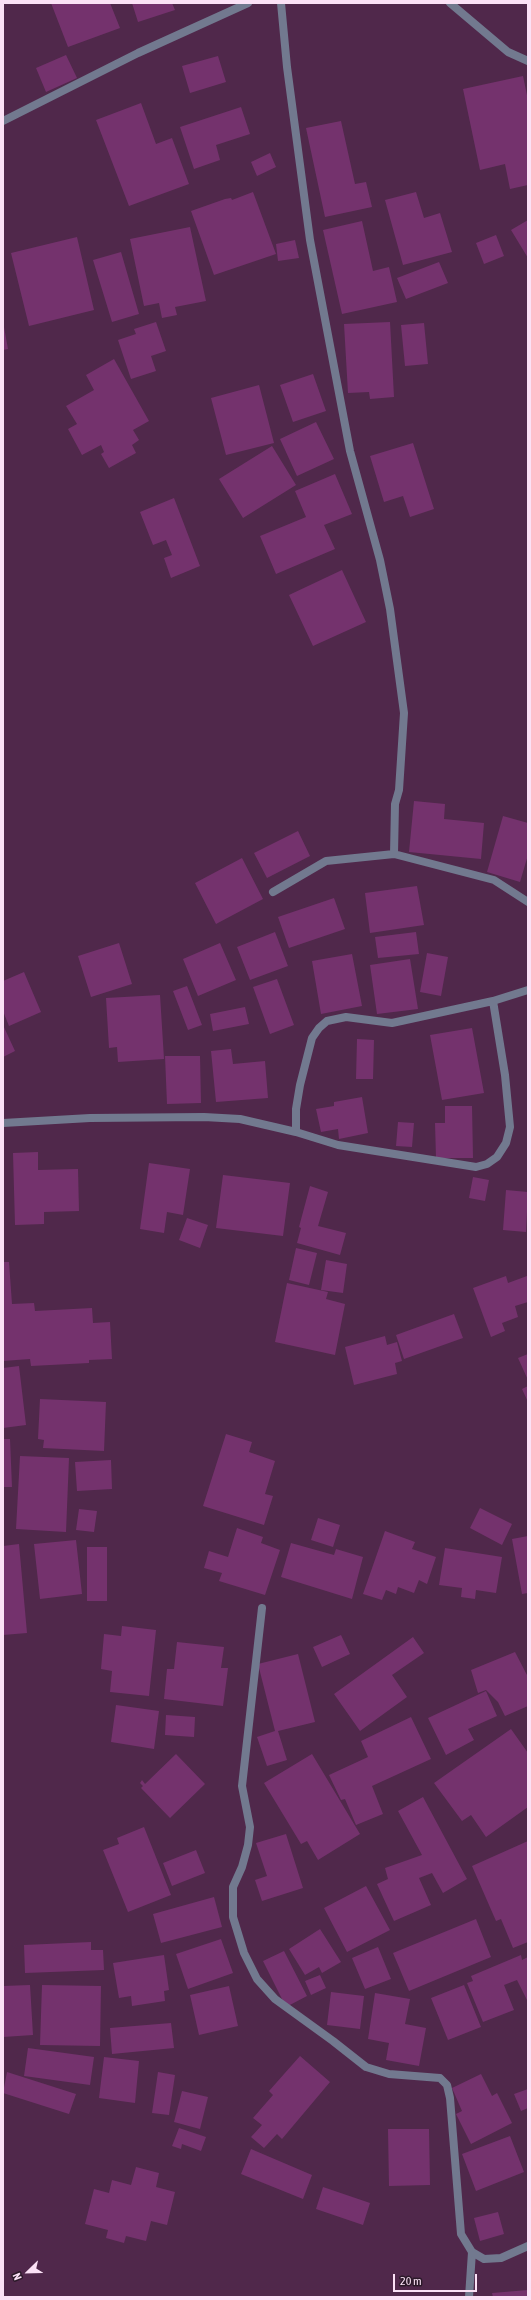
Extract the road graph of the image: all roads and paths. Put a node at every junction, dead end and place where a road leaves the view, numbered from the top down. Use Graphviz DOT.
graph roads {
  1 [pos="248,3"];
  2 [pos="281,3"];
  3 [pos="450,3"];
  4 [pos="528,61"];
  5 [pos="3,121"];
  6 [pos="394,854"];
  7 [pos="273,892"];
  8 [pos="528,902"];
  9 [pos="528,990"];
  10 [pos="492,1001"];
  11 [pos="3,1123"];
  12 [pos="296,1132"];
  13 [pos="262,1608"];
  14 [pos="528,2246"];
  15 [pos="472,2252"];
  16 [pos="469,2297"];
  1 -- 5 [label="street"];
  2 -- 6 [label="street"];
  3 -- 4 [label="street"];
  6 -- 7 [label="street"];
  6 -- 8 [label="street"];
  9 -- 10 [label="street"];
  10 -- 12 [label="street"];
  10 -- 12 [label="street"];
  11 -- 12 [label="street"];
  13 -- 15 [label="street"];
  14 -- 15 [label="street"];
  15 -- 16 [label="street"];
}
